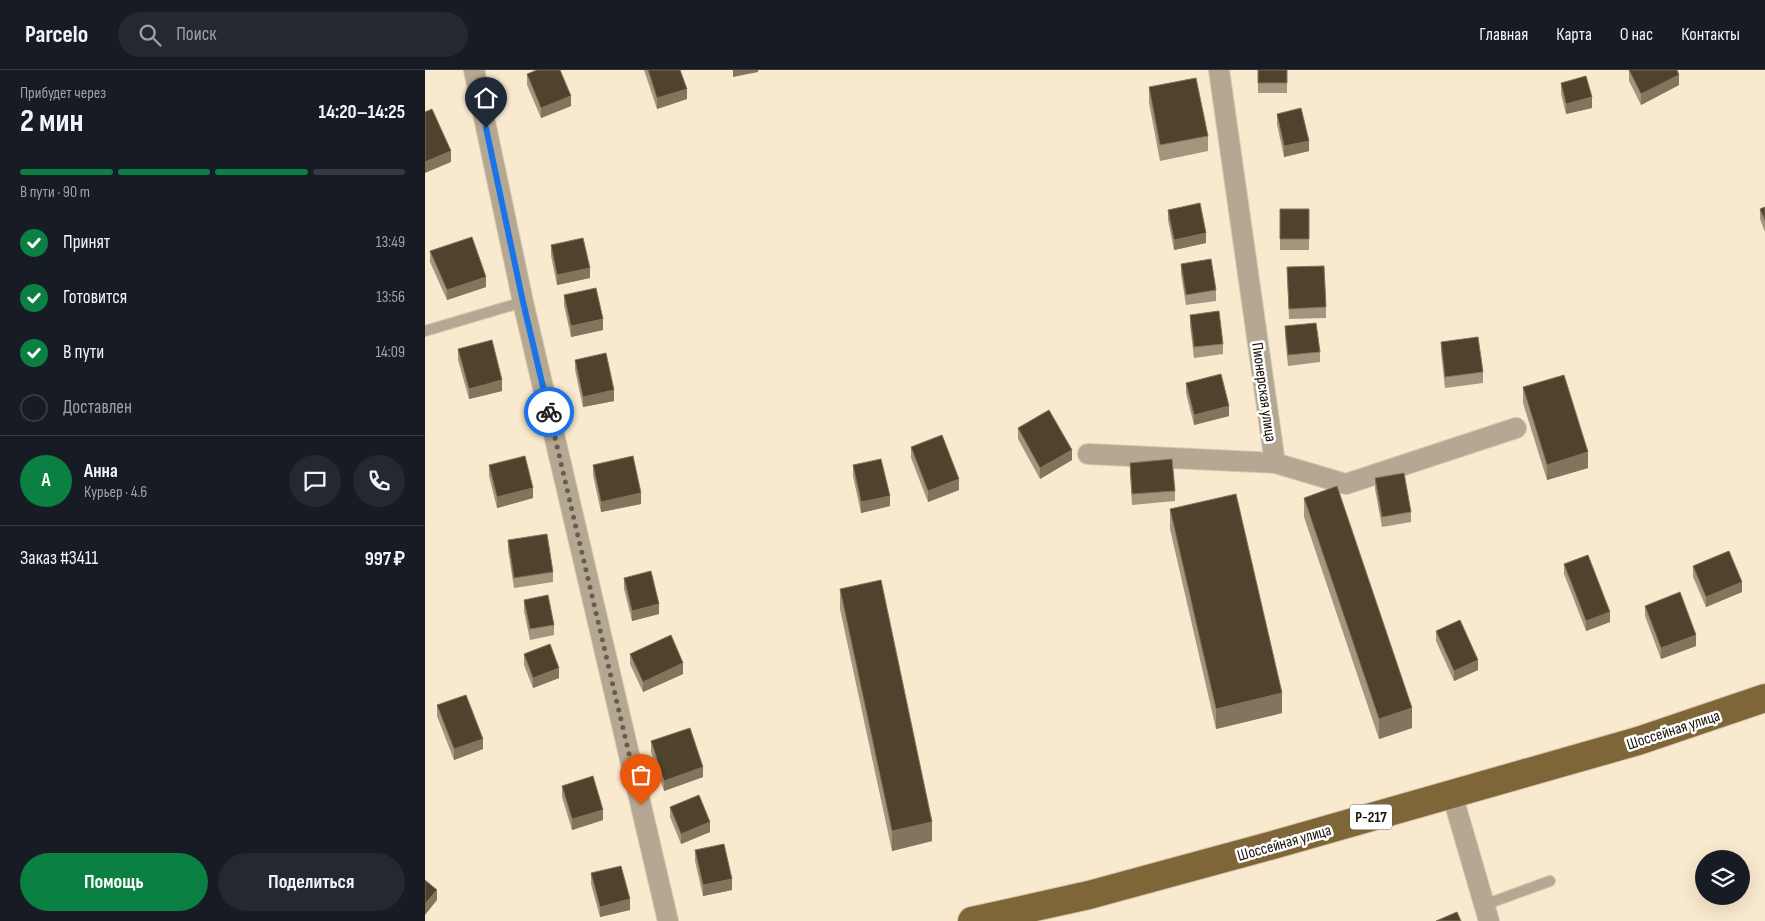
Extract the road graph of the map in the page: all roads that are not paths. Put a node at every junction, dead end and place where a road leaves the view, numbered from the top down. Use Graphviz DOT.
graph roads {
  1 [pos="474,70"];
  2 [pos="1219,70"];
  3 [pos="523,302"];
  4 [pos="425,330"];
  5 [pos="1516,428"];
  6 [pos="1088,454"];
  7 [pos="1275,463"];
  8 [pos="1765,698"];
  9 [pos="1452,794"];
  10 [pos="1549,881"];
  11 [pos="1487,913"];
  12 [pos="668,921"];
  13 [pos="972,921"];
  1 -- 3 [label="street"];
  2 -- 7 [label="street, Пионерская улица"];
  3 -- 4 [label="lane"];
  3 -- 12 [label="street"];
  5 -- 7 [label="street, Пионерская улица"];
  6 -- 7 [label="street"];
  8 -- 9 [label="highway, Шоссейная улица / Р-217"];
  9 -- 11 [label="street"];
  9 -- 13 [label="highway, Шоссейная улица / Р-217"];
  10 -- 11 [label="lane"];
}
